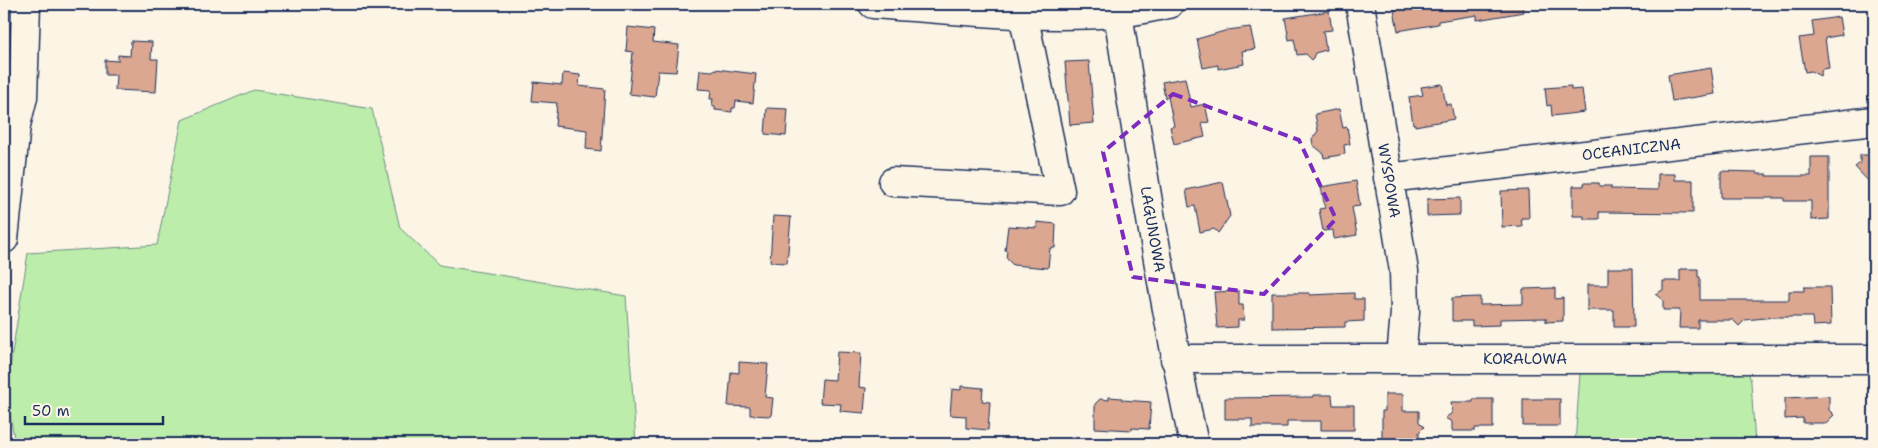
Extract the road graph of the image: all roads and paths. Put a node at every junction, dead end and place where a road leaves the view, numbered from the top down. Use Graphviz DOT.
graph roads {
  1 [pos="26,4"];
  2 [pos="873,4"];
  3 [pos="1169,4"];
  4 [pos="1360,4"];
  5 [pos="1022,9"];
  6 [pos="1118,13"];
  7 [pos="1874,121"];
  8 [pos="10,124"];
  9 [pos="1388,178"];
  10 [pos="893,182"];
  11 [pos="4,239"];
  12 [pos="1176,359"];
  13 [pos="1401,359"];
  14 [pos="1874,359"];
  15 [pos="1194,444"];
  1 -- 8 [label="street"];
  2 -- 5 [label="street"];
  3 -- 6 [label="street"];
  4 -- 9 [label="street, WYSPOWA"];
  5 -- 6 [label="street"];
  5 -- 10 [label="street"];
  6 -- 12 [label="street, LAGUNOWA"];
  7 -- 9 [label="street, OCEANICZNA"];
  8 -- 11 [label="street"];
  9 -- 13 [label="street, WYSPOWA"];
  12 -- 13 [label="street, KORALOWA"];
  12 -- 15 [label="street, LAGUNOWA"];
  13 -- 14 [label="street, KORALOWA"];
}
